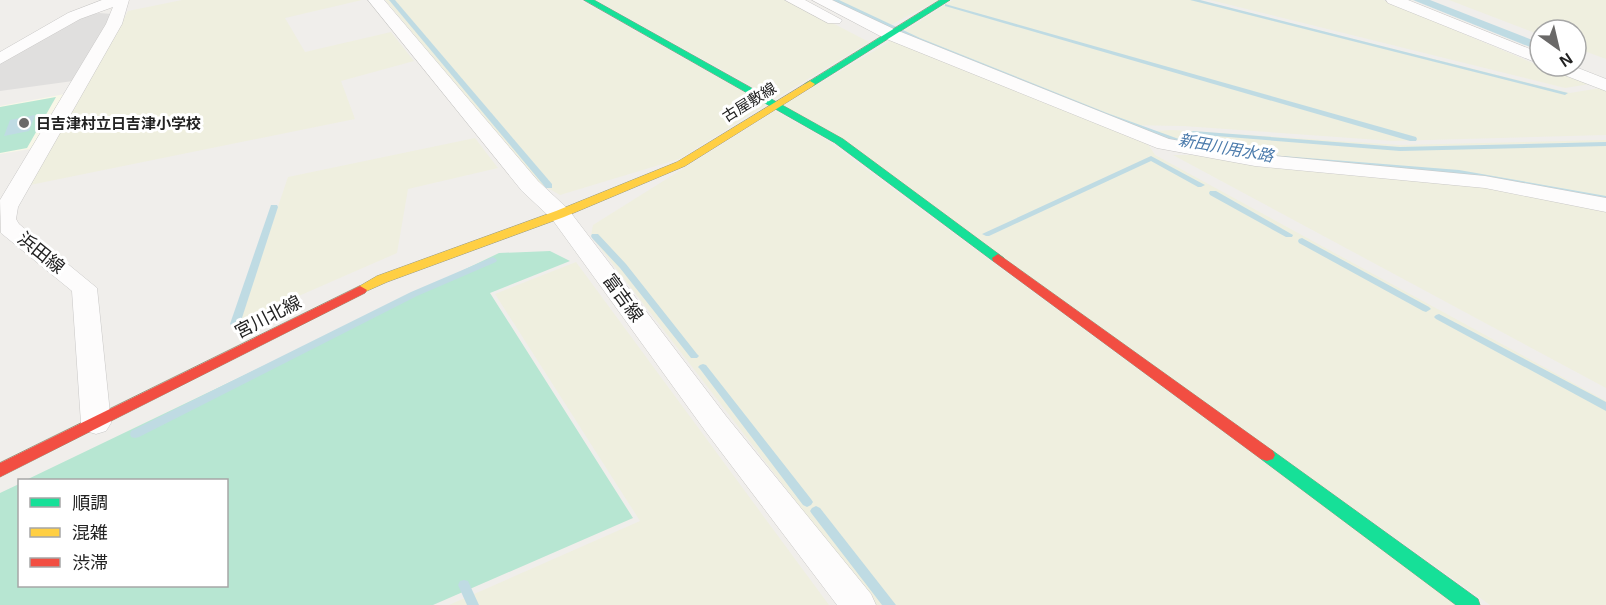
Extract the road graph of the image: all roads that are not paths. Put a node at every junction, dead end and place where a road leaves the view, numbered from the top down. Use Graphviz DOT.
graph roads {
  1 [pos="116,0"];
  2 [pos="121,0"];
  3 [pos="376,0"];
  4 [pos="588,0"];
  5 [pos="793,0"];
  6 [pos="820,0"];
  7 [pos="946,0"];
  8 [pos="1394,0"];
  9 [pos="884,38"];
  10 [pos="1528,54"];
  11 [pos="0,59"];
  12 [pos="1586,78"];
  13 [pos="1606,86"];
  14 [pos="775,105"];
  15 [pos="1606,205"];
  16 [pos="560,214"];
  17 [pos="96,423"];
  18 [pos="0,470"];
  19 [pos="858,605"];
  20 [pos="1471,605"];
  1 -- 11 [label="street"];
  2 -- 17 [label="street, 浜田線"];
  3 -- 16 [label="street, 富吉線"];
  4 -- 14 [label="street"];
  5 -- 9 [label="street"];
  6 -- 9 [label="street"];
  7 -- 9 [label="street, 古屋敷線"];
  8 -- 10 [label="street"];
  9 -- 14 [label="street, 古屋敷線"];
  9 -- 15 [label="street"];
  12 -- 13 [label="street"];
  14 -- 16 [label="street, 古屋敷線"];
  14 -- 20 [label="street"];
  16 -- 17 [label="street, 宮川北線"];
  16 -- 19 [label="street, 富吉線"];
  17 -- 18 [label="street, 宮川北線"];
}
